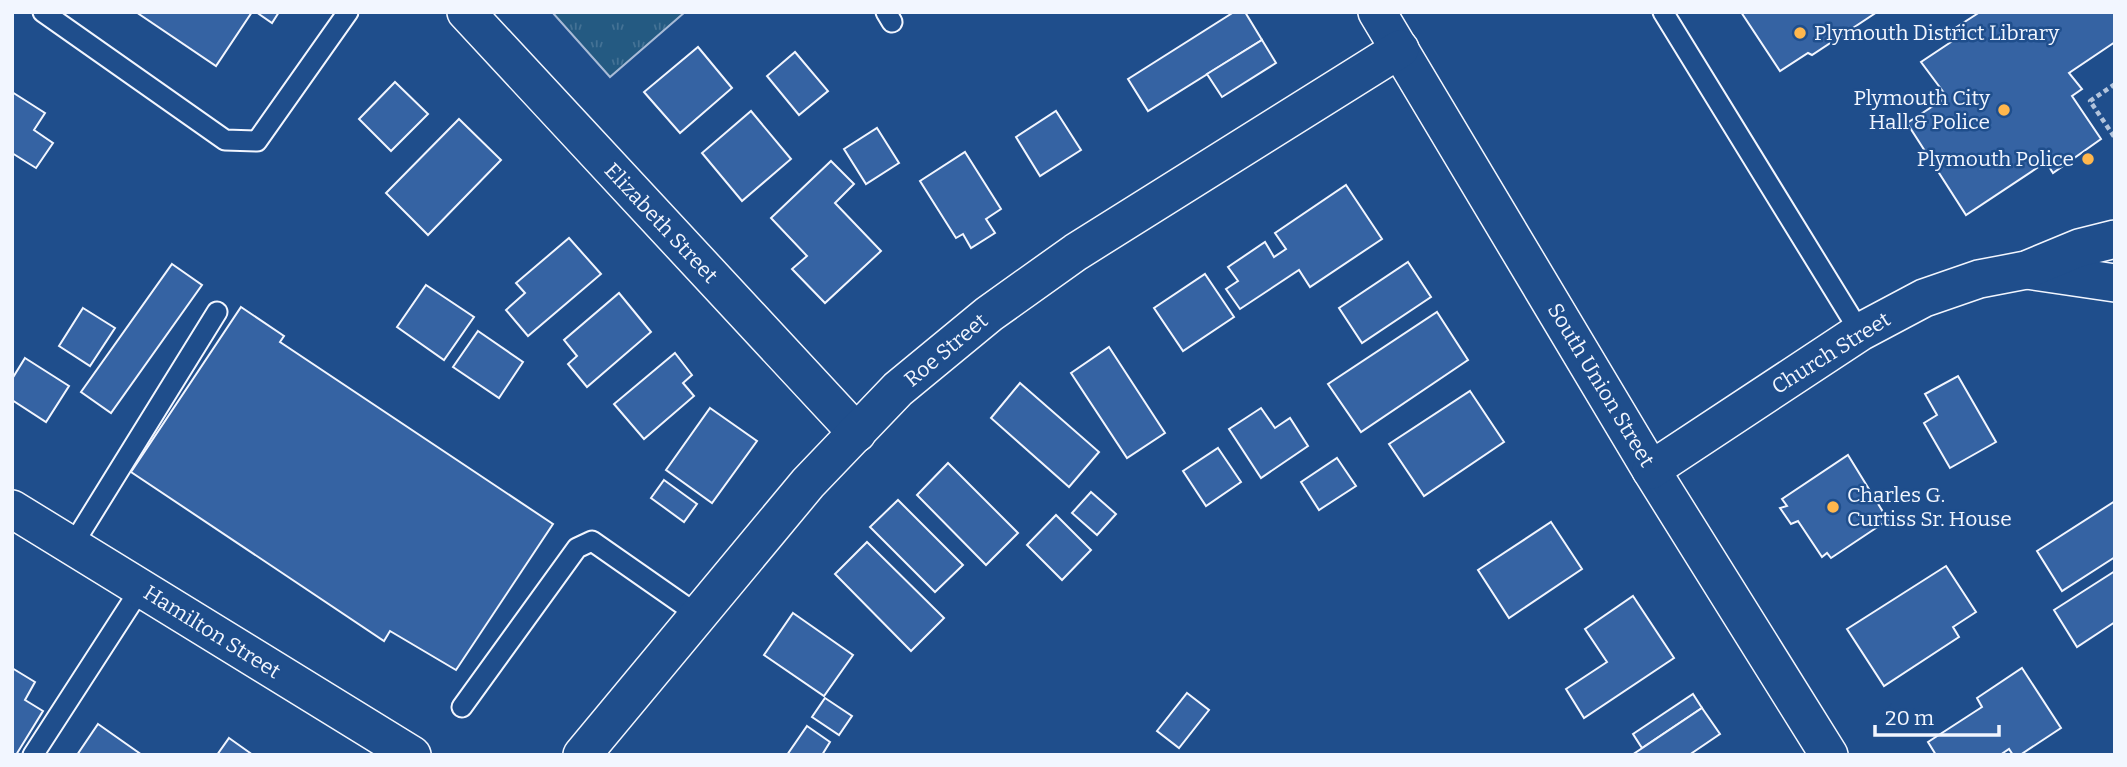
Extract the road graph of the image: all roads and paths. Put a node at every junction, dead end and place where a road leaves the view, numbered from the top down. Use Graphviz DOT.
graph roads {
  1 [pos="43,12"];
  2 [pos="348,12"];
  3 [pos="466,12"];
  4 [pos="1377,12"];
  5 [pos="1663,12"];
  6 [pos="1400,49"];
  7 [pos="2115,85"];
  8 [pos="2115,138"];
  9 [pos="2115,239"];
  10 [pos="2026,270"];
  11 [pos="2115,283"];
  12 [pos="216,312"];
  13 [pos="1860,332"];
  14 [pos="857,433"];
  15 [pos="1651,470"];
  16 [pos="12,509"];
  17 [pos="72,546"];
  18 [pos="141,588"];
  19 [pos="698,615"];
  20 [pos="462,707"];
  21 [pos="33,755"];
  22 [pos="412,755"];
  23 [pos="582,755"];
  24 [pos="1829,755"];
  1 -- 2 [label="lane"];
  3 -- 14 [label="street, Elizabeth Street"];
  4 -- 6 [label="street, South Union Street"];
  5 -- 13 [label="lane"];
  6 -- 14 [label="street, Roe Street"];
  6 -- 15 [label="street, South Union Street"];
  7 -- 8 [label="path"];
  9 -- 10 [label="street, Church Street"];
  10 -- 11 [label="street, Church Street"];
  10 -- 13 [label="street, Church Street"];
  12 -- 17 [label="lane"];
  13 -- 15 [label="street, Church Street"];
  14 -- 19 [label="street, Roe Street"];
  15 -- 24 [label="street, South Union Street"];
  16 -- 17 [label="street, Hamilton Street"];
  17 -- 18 [label="street, Hamilton Street"];
  18 -- 21 [label="lane"];
  18 -- 22 [label="street, Hamilton Street"];
  19 -- 20 [label="lane"];
  19 -- 23 [label="street, Roe Street"];
}
